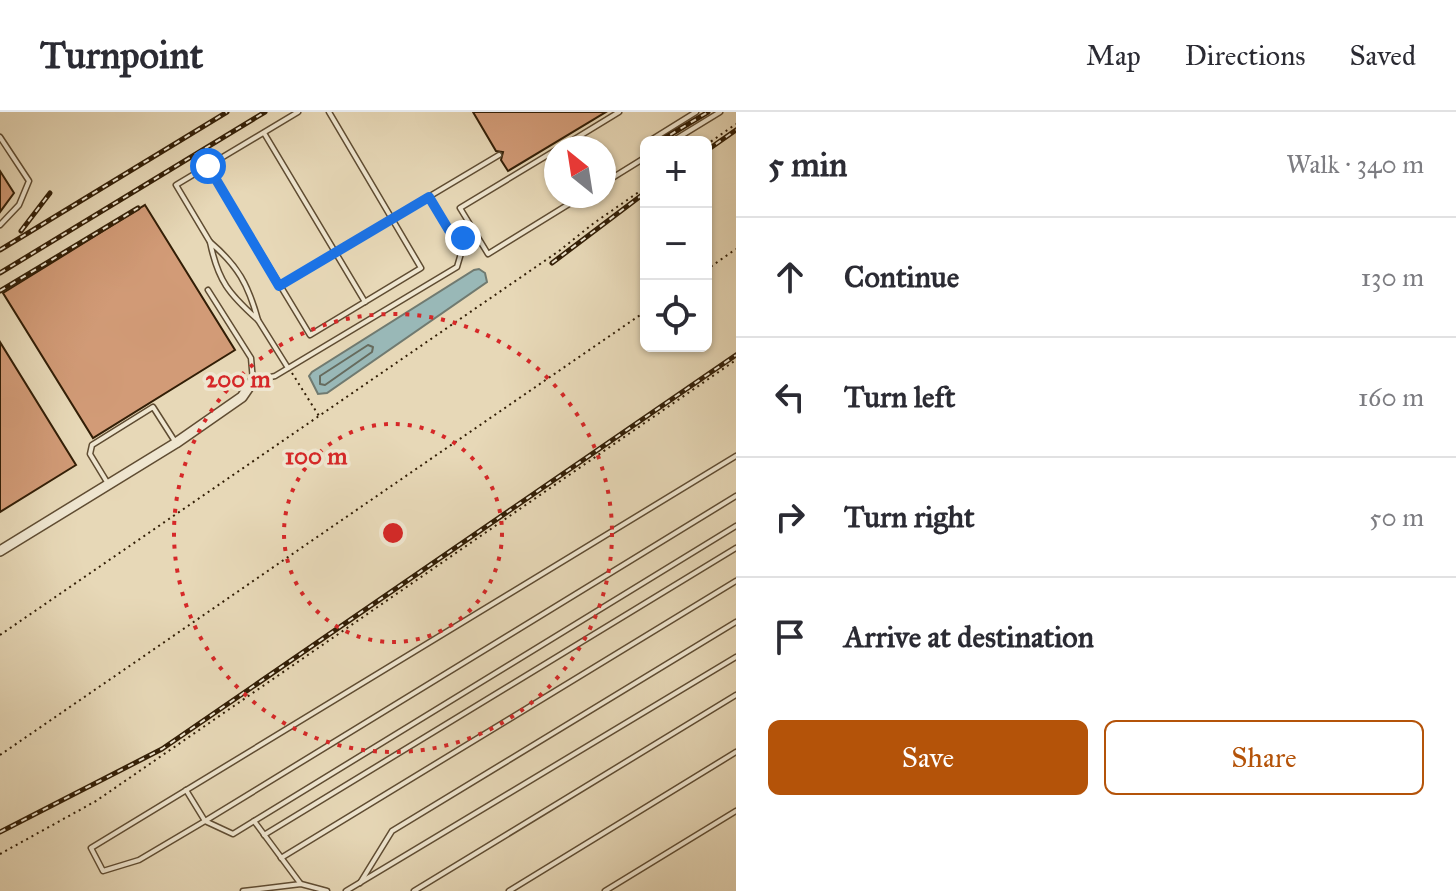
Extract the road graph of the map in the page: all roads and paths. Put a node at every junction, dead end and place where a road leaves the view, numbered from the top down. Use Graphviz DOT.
graph roads {
  1 [pos="298,112"];
  2 [pos="329,112"];
  3 [pos="619,112"];
  4 [pos="696,112"];
  5 [pos="720,112"];
  6 [pos="736,124"];
  7 [pos="264,133"];
  8 [pos="579,136"];
  9 [pos="657,136"];
  10 [pos="681,136"];
  11 [pos="0,137"];
  12 [pos="712,141"];
  13 [pos="499,155"];
  14 [pos="544,157"];
  15 [pos="640,161"];
  16 [pos="208,166"];
  17 [pos="616,176"];
  18 [pos="640,191"];
  19 [pos="429,197"];
  20 [pos="563,208"];
  21 [pos="391,219"];
  22 [pos="0,225"];
  23 [pos="474,231"];
  24 [pos="210,242"];
  25 [pos="456,242"];
  26 [pos="736,249"];
  27 [pos="335,252"];
  28 [pos="712,266"];
  29 [pos="279,286"];
  30 [pos="208,290"];
  31 [pos="365,302"];
  32 [pos="640,315"];
  33 [pos="258,320"];
  34 [pos="736,360"];
  35 [pos="288,368"];
  36 [pos="253,381"];
  37 [pos="319,416"];
  38 [pos="176,443"];
  39 [pos="736,456"];
  40 [pos="109,484"];
  41 [pos="736,496"];
  42 [pos="736,526"];
  43 [pos="736,548"];
  44 [pos="0,551"];
  45 [pos="736,581"];
  46 [pos="736,622"];
  47 [pos="0,635"];
  48 [pos="736,657"];
  49 [pos="736,695"];
  50 [pos="736,752"];
  51 [pos="0,755"];
  52 [pos="186,790"];
  53 [pos="736,811"];
  54 [pos="205,821"];
  55 [pos="254,821"];
  56 [pos="264,835"];
  57 [pos="0,854"];
  58 [pos="281,858"];
  59 [pos="360,883"];
  60 [pos="301,884"];
  61 [pos="243,891"];
  62 [pos="327,891"];
  63 [pos="346,891"];
  64 [pos="414,891"];
  65 [pos="509,891"];
  66 [pos="605,891"];
  1 -- 7 [label="lane"];
  2 -- 21 [label="lane"];
  3 -- 8 [label="lane"];
  4 -- 9 [label="lane"];
  5 -- 10 [label="lane"];
  6 -- 12 [label="path"];
  7 -- 16 [label="lane"];
  7 -- 27 [label="lane"];
  11 -- 22 [label="lane"];
  13 -- 19 [label="lane"];
  14 -- 23 [label="lane"];
  15 -- 17 [label="lane"];
  16 -- 24 [label="lane"];
  16 -- 29 [label="lane"];
  18 -- 37 [label="path"];
  19 -- 21 [label="lane"];
  19 -- 25 [label="lane"];
  20 -- 23 [label="lane"];
  21 -- 27 [label="lane"];
  21 -- 31 [label="lane"];
  23 -- 25 [label="lane"];
  24 -- 33 [label="lane"];
  24 -- 33 [label="lane"];
  25 -- 35 [label="lane"];
  26 -- 28 [label="path"];
  27 -- 29 [label="lane"];
  27 -- 31 [label="lane"];
  29 -- 31 [label="lane"];
  30 -- 36 [label="lane"];
  32 -- 51 [label="path"];
  33 -- 35 [label="lane"];
  34 -- 57 [label="path"];
  35 -- 36 [label="lane"];
  35 -- 37 [label="path"];
  36 -- 38 [label="street"];
  37 -- 47 [label="path"];
  38 -- 40 [label="street"];
  38 -- 40 [label="lane"];
  39 -- 52 [label="lane"];
  40 -- 44 [label="street"];
  41 -- 54 [label="lane"];
  42 -- 55 [label="lane"];
  43 -- 56 [label="lane"];
  45 -- 58 [label="lane"];
  46 -- 59 [label="lane"];
  48 -- 59 [label="lane"];
  49 -- 64 [label="lane"];
  50 -- 65 [label="lane"];
  52 -- 54 [label="lane"];
  52 -- 54 [label="lane"];
  53 -- 66 [label="lane"];
  54 -- 55 [label="lane"];
  55 -- 56 [label="lane"];
  56 -- 58 [label="lane"];
  58 -- 60 [label="lane"];
  59 -- 63 [label="lane"];
  60 -- 61 [label="lane"];
  60 -- 62 [label="lane"];
}
